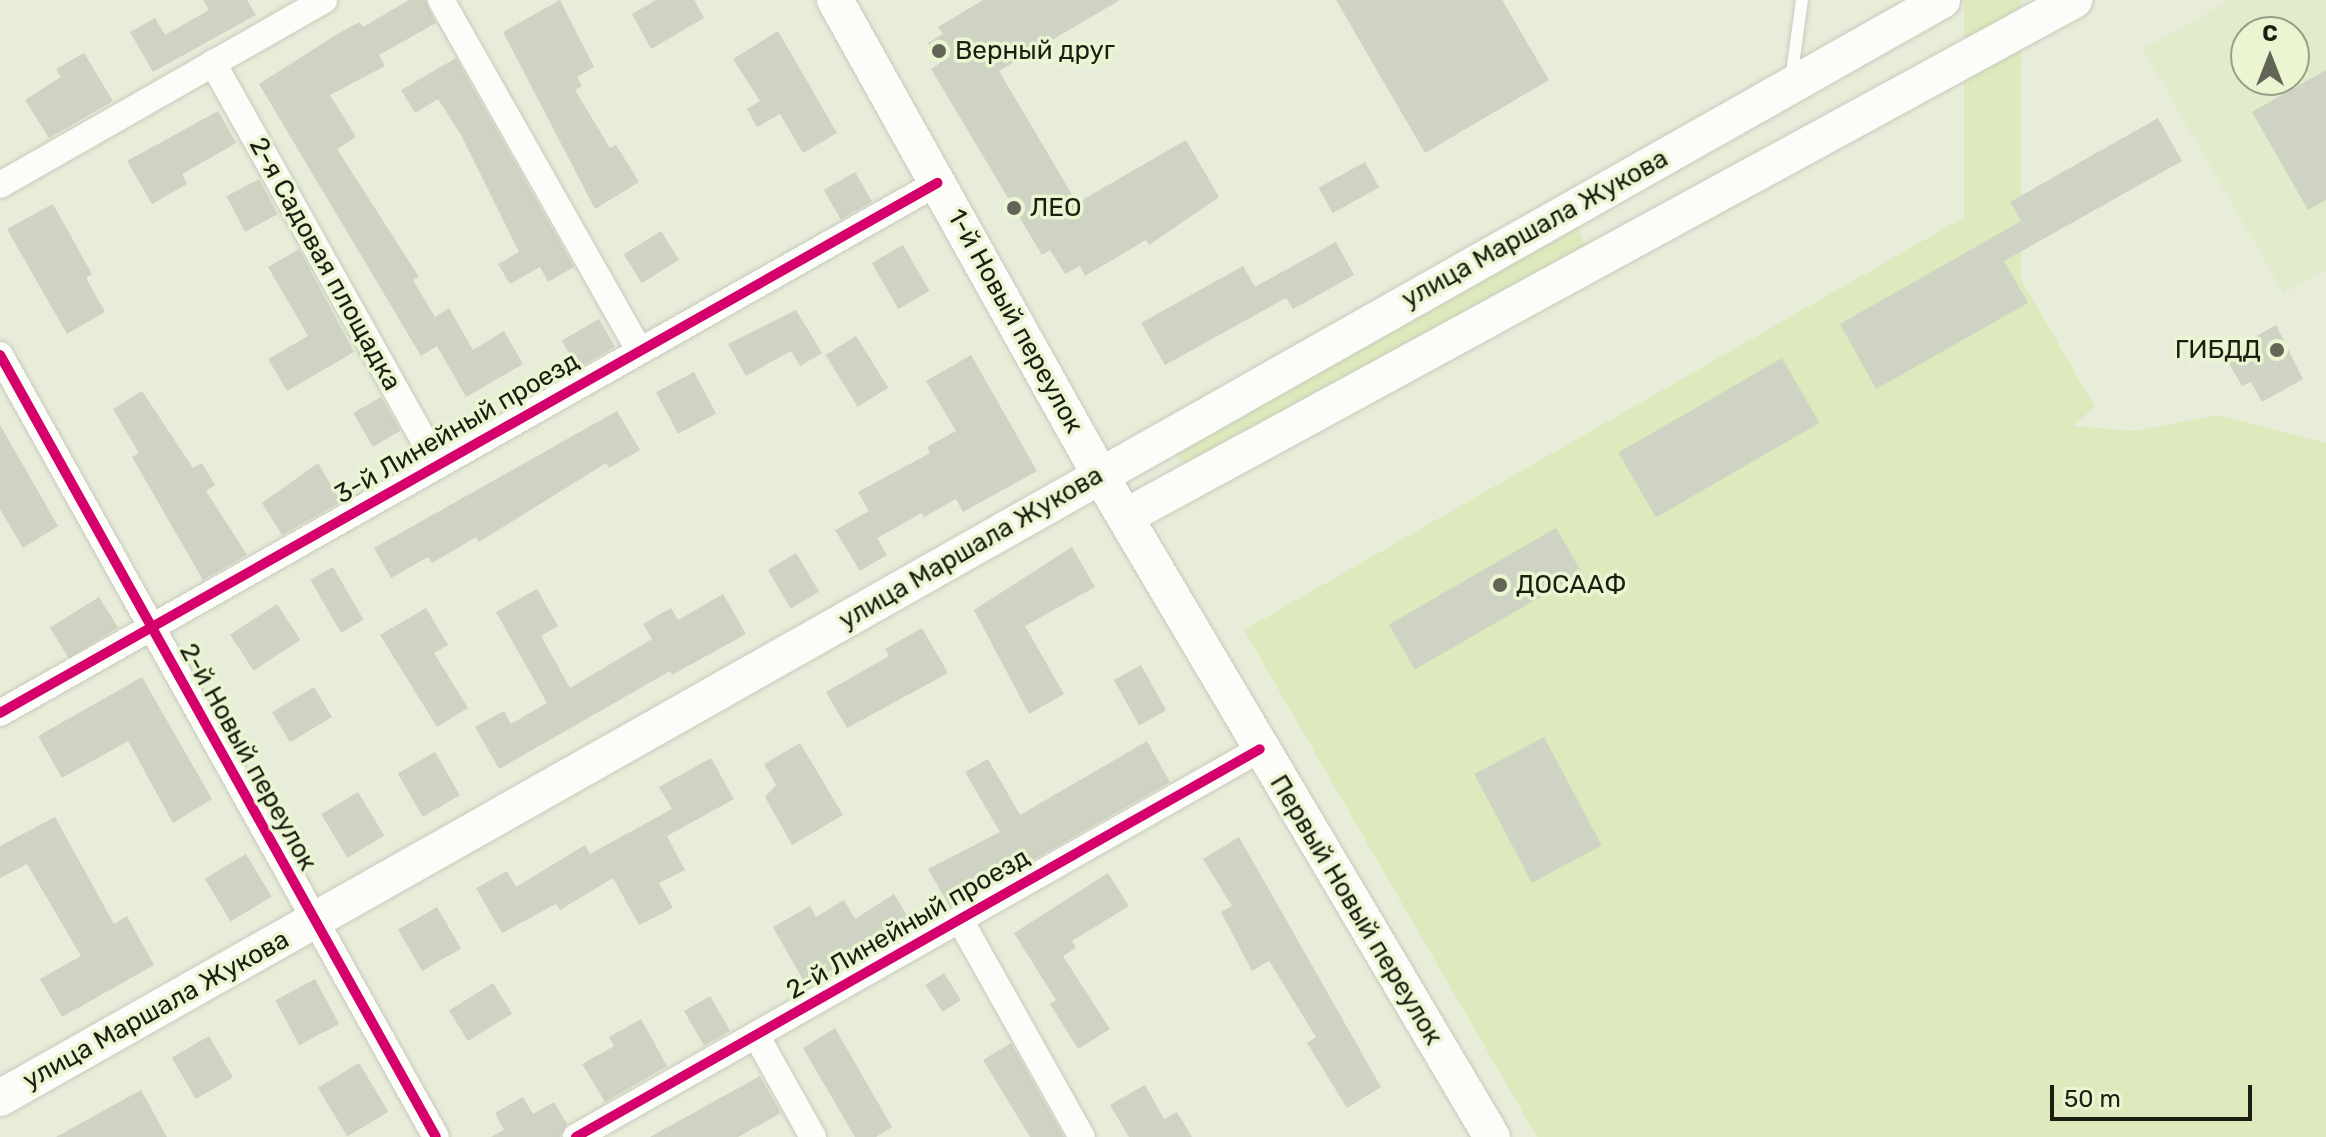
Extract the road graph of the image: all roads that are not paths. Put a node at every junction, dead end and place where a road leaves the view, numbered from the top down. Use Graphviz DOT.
graph roads {
  1 [pos="324,0"];
  2 [pos="441,0"];
  3 [pos="835,0"];
  4 [pos="1802,0"];
  5 [pos="1942,0"];
  6 [pos="2074,0"];
  7 [pos="213,63"];
  8 [pos="1790,86"];
  9 [pos="937,183"];
  10 [pos="0,185"];
  11 [pos="1594,196"];
  12 [pos="1619,248"];
  13 [pos="639,350"];
  14 [pos="0,355"];
  15 [pos="438,465"];
  16 [pos="1100,475"];
  17 [pos="1125,517"];
  18 [pos="151,627"];
  19 [pos="0,713"];
  20 [pos="1260,749"];
  21 [pos="960,920"];
  22 [pos="314,921"];
  23 [pos="756,1035"];
  24 [pos="0,1098"];
  25 [pos="436,1137"];
  26 [pos="576,1137"];
  27 [pos="813,1137"];
  28 [pos="1082,1137"];
  29 [pos="1492,1137"];
  1 -- 7 [label="street"];
  2 -- 13 [label="street"];
  3 -- 9 [label="main road, 1-й Новый переулок"];
  4 -- 8 [label="lane"];
  5 -- 8 [label="main road, улица Маршала Жукова"];
  6 -- 12 [label="main road, улица Маршала Жукова"];
  7 -- 10 [label="street"];
  7 -- 15 [label="street, 2-я Cадовая площадка"];
  8 -- 11 [label="main road, улица Маршала Жукова"];
  9 -- 13 [label="street, 3-й Линейный проезд"];
  9 -- 16 [label="main road, 1-й Новый переулок"];
  11 -- 12 [label="main road"];
  11 -- 16 [label="main road, улица Маршала Жукова"];
  12 -- 17 [label="main road, улица Маршала Жукова"];
  13 -- 15 [label="street, 3-й Линейный проезд"];
  14 -- 18 [label="street, 2-й Новый переулок"];
  15 -- 18 [label="street, 3-й Линейный проезд"];
  16 -- 17 [label="main road, Первый Новый переулок"];
  16 -- 22 [label="main road, улица Маршала Жукова"];
  17 -- 20 [label="main road, Первый Новый переулок"];
  18 -- 19 [label="street, 3-й Линейный проезд"];
  18 -- 22 [label="street, 2-й Новый переулок"];
  20 -- 21 [label="street, 2-й Линейный проезд"];
  20 -- 29 [label="main road, Первый Новый переулок"];
  21 -- 23 [label="street, 2-й Линейный проезд"];
  21 -- 28 [label="street"];
  22 -- 24 [label="main road, улица Маршала Жукова"];
  22 -- 25 [label="street, 2-й Новый переулок"];
  23 -- 26 [label="street, 2-й Линейный проезд"];
  23 -- 27 [label="street"];
}
